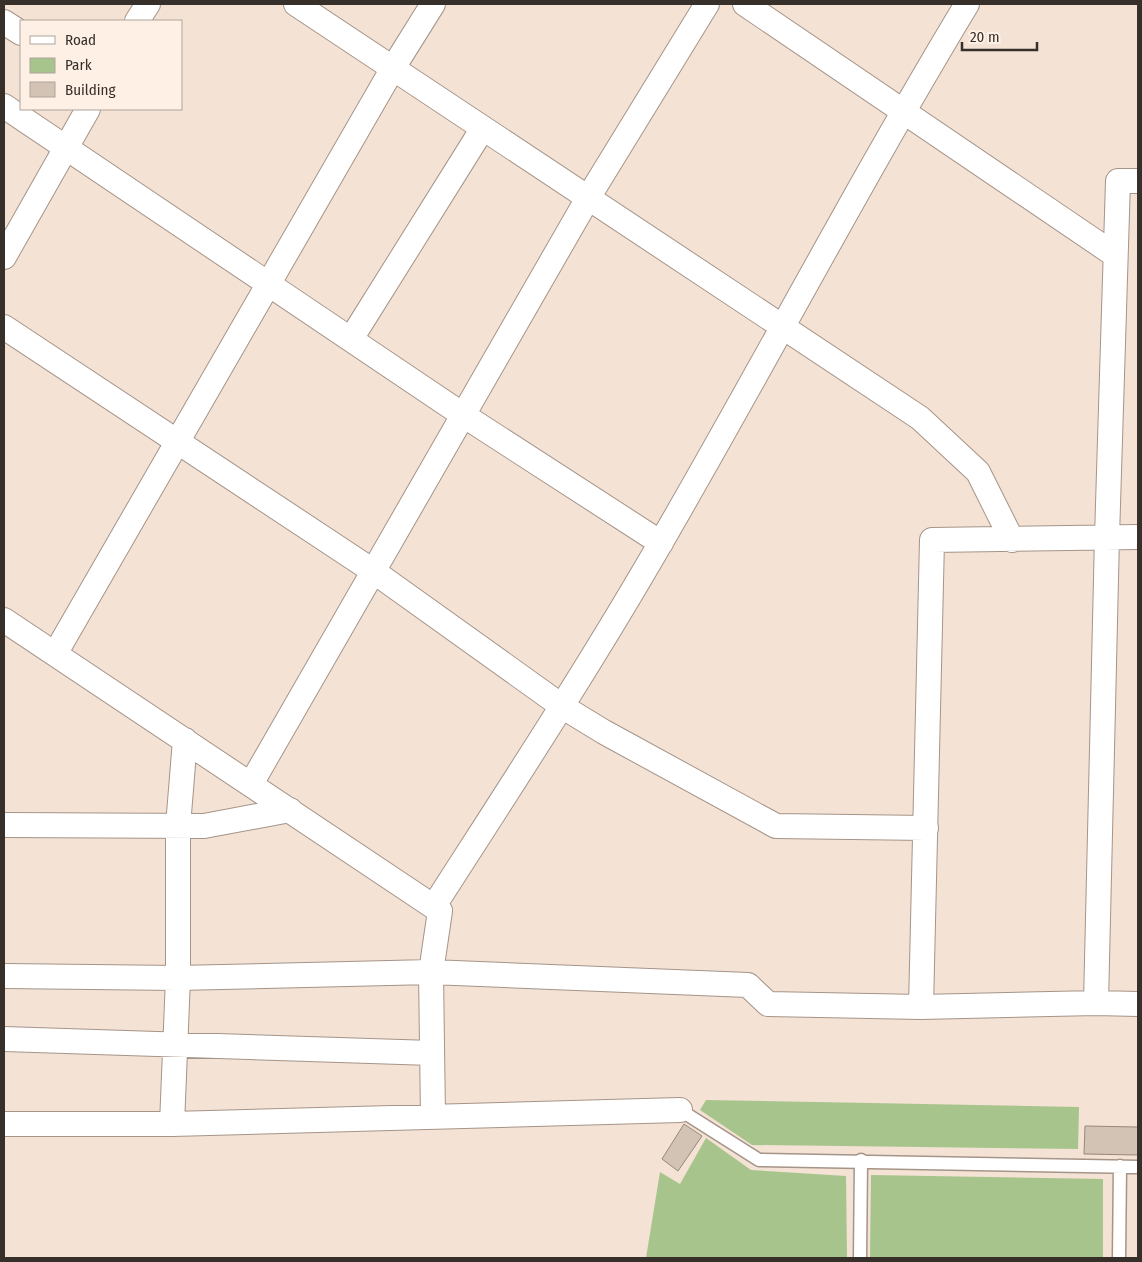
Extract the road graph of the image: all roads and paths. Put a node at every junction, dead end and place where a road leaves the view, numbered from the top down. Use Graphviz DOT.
graph roads {
  1 [pos="148,4"];
  2 [pos="296,4"];
  3 [pos="432,4"];
  4 [pos="707,4"];
  5 [pos="745,4"];
  6 [pos="967,4"];
  7 [pos="139,20"];
  8 [pos="4,22"];
  9 [pos="20,32"];
  10 [pos="393,68"];
  11 [pos="4,106"];
  12 [pos="87,110"];
  13 [pos="902,111"];
  14 [pos="483,128"];
  15 [pos="67,146"];
  16 [pos="1138,181"];
  17 [pos="588,198"];
  18 [pos="1115,255"];
  19 [pos="4,257"];
  20 [pos="269,283"];
  21 [pos="4,326"];
  22 [pos="781,327"];
  23 [pos="351,339"];
  24 [pos="464,415"];
  25 [pos="177,441"];
  26 [pos="1107,537"];
  27 [pos="1138,537"];
  28 [pos="1012,540"];
  29 [pos="661,543"];
  30 [pos="374,571"];
  31 [pos="4,620"];
  32 [pos="55,654"];
  33 [pos="563,707"];
  34 [pos="185,740"];
  35 [pos="251,784"];
  36 [pos="290,810"];
  37 [pos="4,825"];
  38 [pos="178,826"];
  39 [pos="926,828"];
  40 [pos="434,906"];
  41 [pos="431,972"];
  42 [pos="4,976"];
  43 [pos="178,978"];
  44 [pos="1096,1003"];
  45 [pos="1138,1004"];
  46 [pos="921,1007"];
  47 [pos="4,1039"];
  48 [pos="174,1044"];
  49 [pos="432,1053"];
  50 [pos="680,1110"];
  51 [pos="432,1117"];
  52 [pos="4,1124"];
  53 [pos="172,1124"];
  54 [pos="861,1160"];
  55 [pos="1120,1166"];
  56 [pos="1138,1167"];
  57 [pos="860,1258"];
  58 [pos="1118,1258"];
  1 -- 7 [label="street"];
  2 -- 10 [label="street"];
  3 -- 10 [label="street"];
  4 -- 17 [label="street"];
  5 -- 13 [label="street"];
  6 -- 13 [label="street"];
  8 -- 9 [label="street"];
  10 -- 14 [label="street"];
  10 -- 20 [label="street"];
  11 -- 15 [label="street"];
  12 -- 15 [label="street"];
  13 -- 18 [label="street"];
  13 -- 22 [label="street"];
  14 -- 17 [label="street"];
  14 -- 23 [label="street"];
  15 -- 19 [label="street"];
  15 -- 20 [label="street"];
  16 -- 18 [label="street"];
  17 -- 22 [label="street"];
  17 -- 24 [label="street"];
  18 -- 26 [label="street"];
  20 -- 23 [label="street"];
  20 -- 25 [label="street"];
  21 -- 25 [label="street"];
  22 -- 28 [label="street"];
  22 -- 29 [label="street"];
  23 -- 24 [label="street"];
  24 -- 29 [label="street"];
  24 -- 30 [label="street"];
  25 -- 30 [label="street"];
  25 -- 32 [label="street"];
  26 -- 27 [label="street"];
  26 -- 28 [label="street"];
  26 -- 44 [label="street"];
  28 -- 39 [label="street"];
  29 -- 33 [label="street"];
  30 -- 33 [label="street"];
  30 -- 35 [label="street"];
  31 -- 32 [label="street"];
  32 -- 34 [label="street"];
  33 -- 39 [label="street"];
  33 -- 40 [label="street"];
  34 -- 35 [label="street"];
  34 -- 38 [label="street"];
  35 -- 36 [label="street"];
  36 -- 38 [label="street"];
  36 -- 40 [label="street"];
  37 -- 38 [label="street"];
  38 -- 43 [label="street"];
  39 -- 46 [label="street"];
  40 -- 41 [label="street"];
  41 -- 43 [label="street"];
  41 -- 46 [label="street"];
  41 -- 49 [label="street"];
  42 -- 43 [label="street"];
  43 -- 48 [label="street"];
  44 -- 45 [label="street"];
  44 -- 46 [label="street"];
  47 -- 48 [label="street"];
  48 -- 49 [label="street"];
  48 -- 53 [label="street"];
  49 -- 51 [label="street"];
  50 -- 51 [label="street"];
  50 -- 54 [label="lane"];
  51 -- 53 [label="street"];
  52 -- 53 [label="street"];
  54 -- 55 [label="lane"];
  54 -- 57 [label="lane"];
  55 -- 56 [label="lane"];
  55 -- 58 [label="lane"];
}
